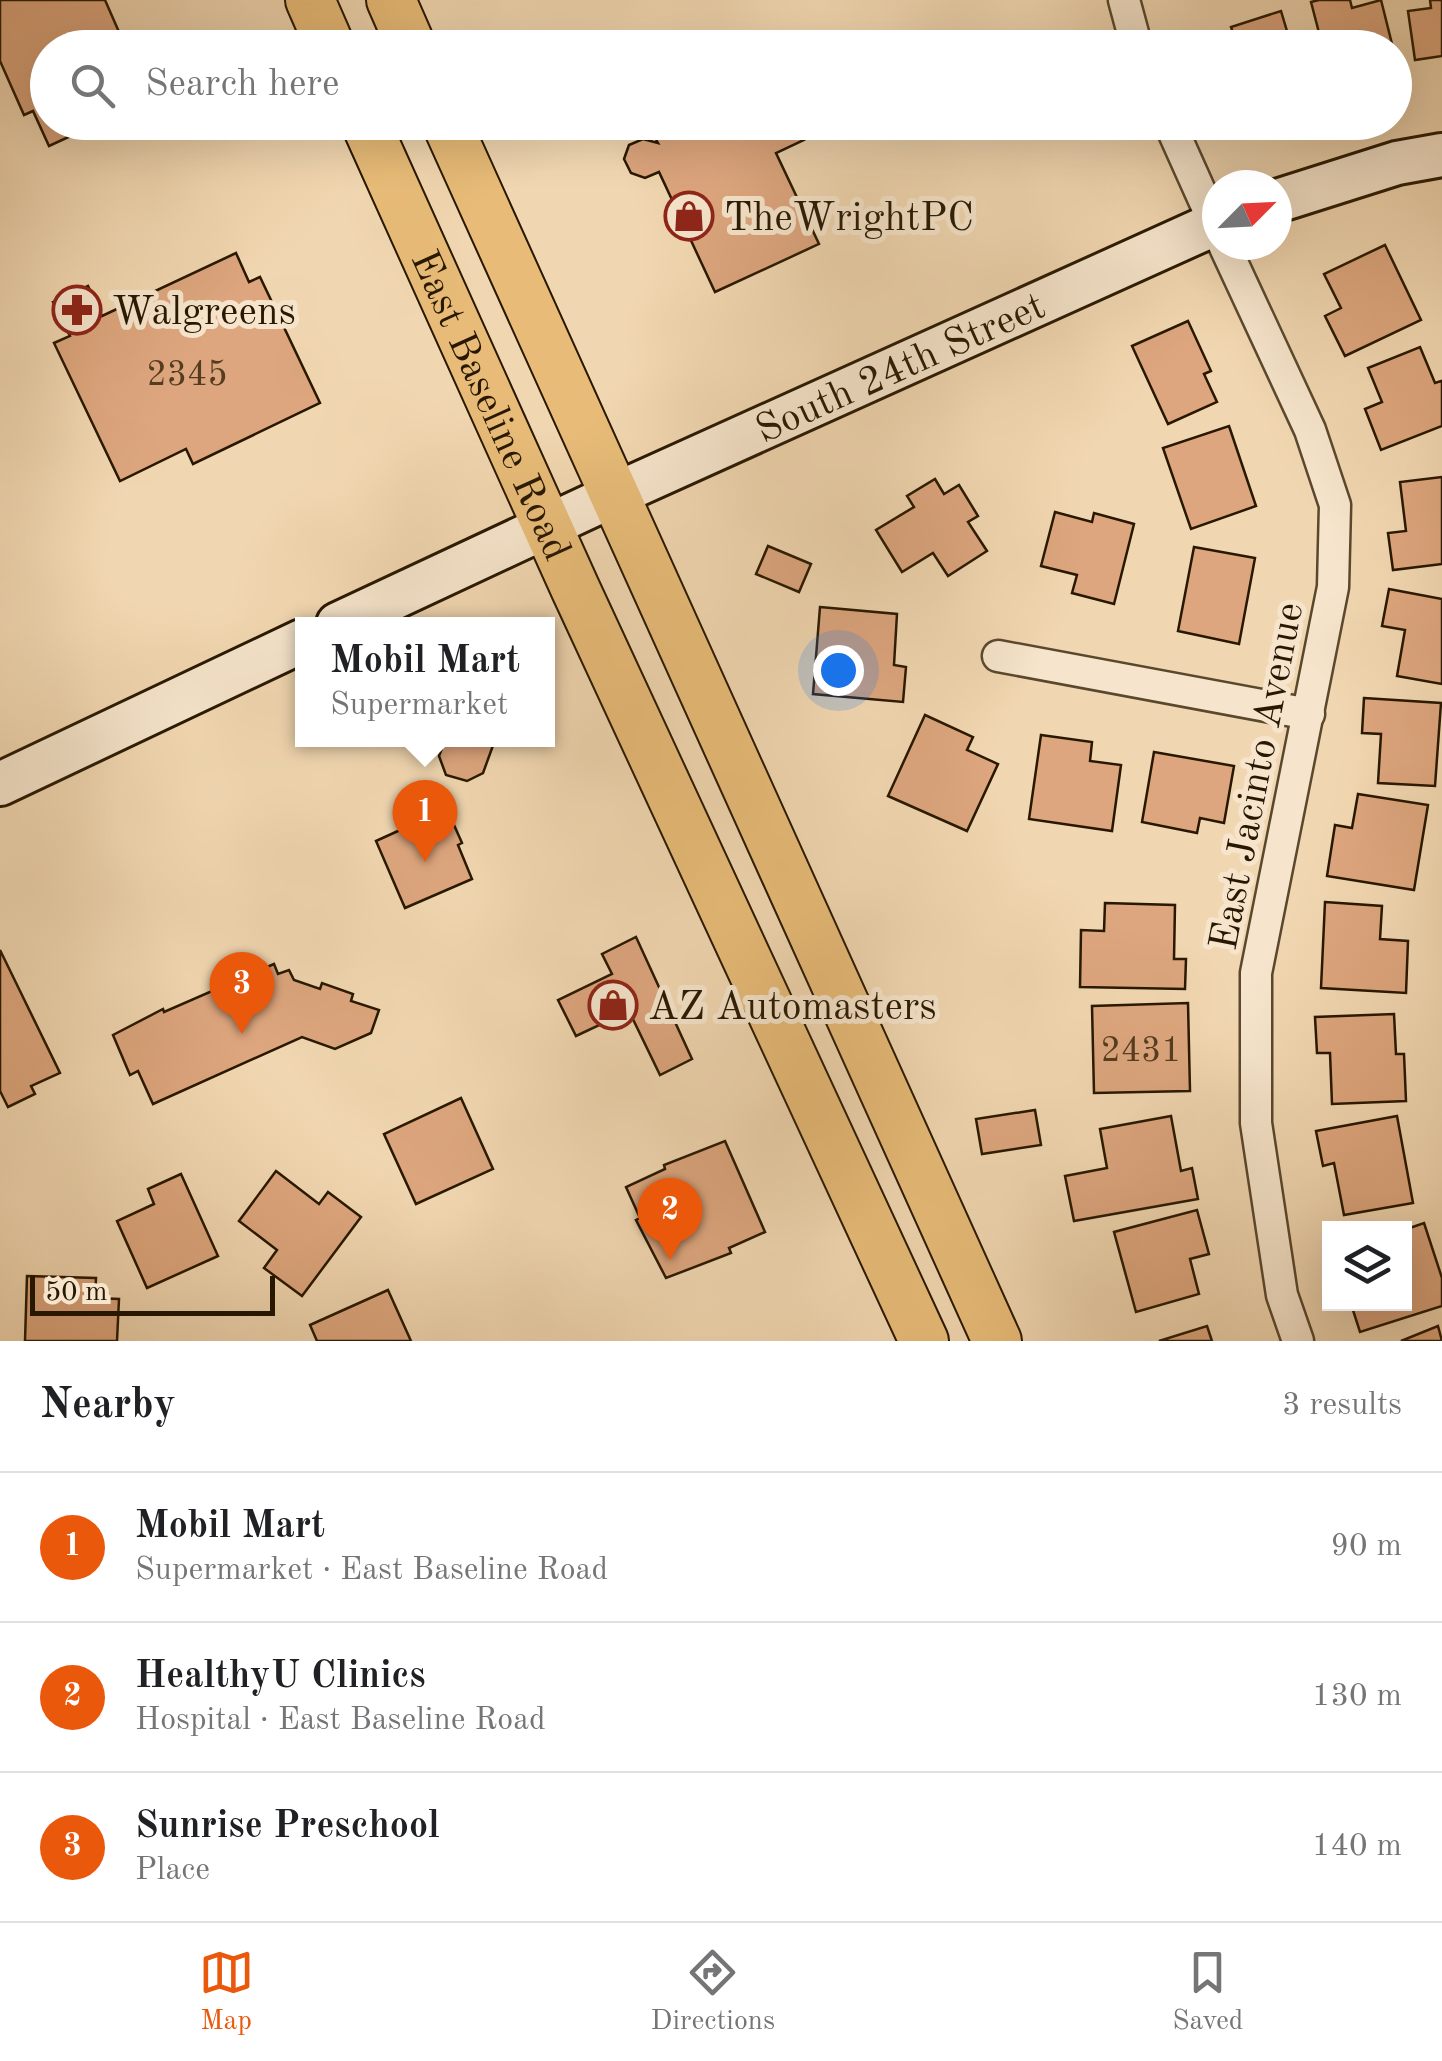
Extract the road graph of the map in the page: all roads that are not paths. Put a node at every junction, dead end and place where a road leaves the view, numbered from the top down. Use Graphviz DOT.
graph roads {
  1 [pos="310,0"];
  2 [pos="391,0"];
  3 [pos="1124,0"];
  4 [pos="323,30"];
  5 [pos="404,30"];
  6 [pos="1132,30"];
  7 [pos="375,140"];
  8 [pos="452,140"];
  9 [pos="1177,140"];
  10 [pos="1442,155"];
  11 [pos="1202,195"];
  12 [pos="1292,196"];
  13 [pos="1202,237"];
  14 [pos="1232,260"];
  15 [pos="581,511"];
  16 [pos="353,617"];
  17 [pos="295,644"];
  18 [pos="998,656"];
  19 [pos="1308,714"];
  20 [pos="0,784"];
  21 [pos="924,1341"];
  22 [pos="997,1341"];
  23 [pos="1298,1341"];
  1 -- 4 [label="main road"];
  2 -- 5 [label="main road"];
  3 -- 6 [label="street"];
  7 -- 15 [label="main road, East Baseline Road"];
  8 -- 15 [label="main road, East Baseline Road"];
  9 -- 11 [label="street, East Jacinto Avenue"];
  10 -- 12 [label="street"];
  13 -- 15 [label="street, South 24th Street"];
  14 -- 19 [label="street, East Jacinto Avenue"];
  15 -- 16 [label="street, South 24th Street"];
  15 -- 21 [label="main road, East Baseline Road"];
  15 -- 22 [label="main road, East Baseline Road"];
  17 -- 20 [label="street"];
  18 -- 19 [label="street"];
  19 -- 23 [label="street, East Jacinto Avenue"];
}
